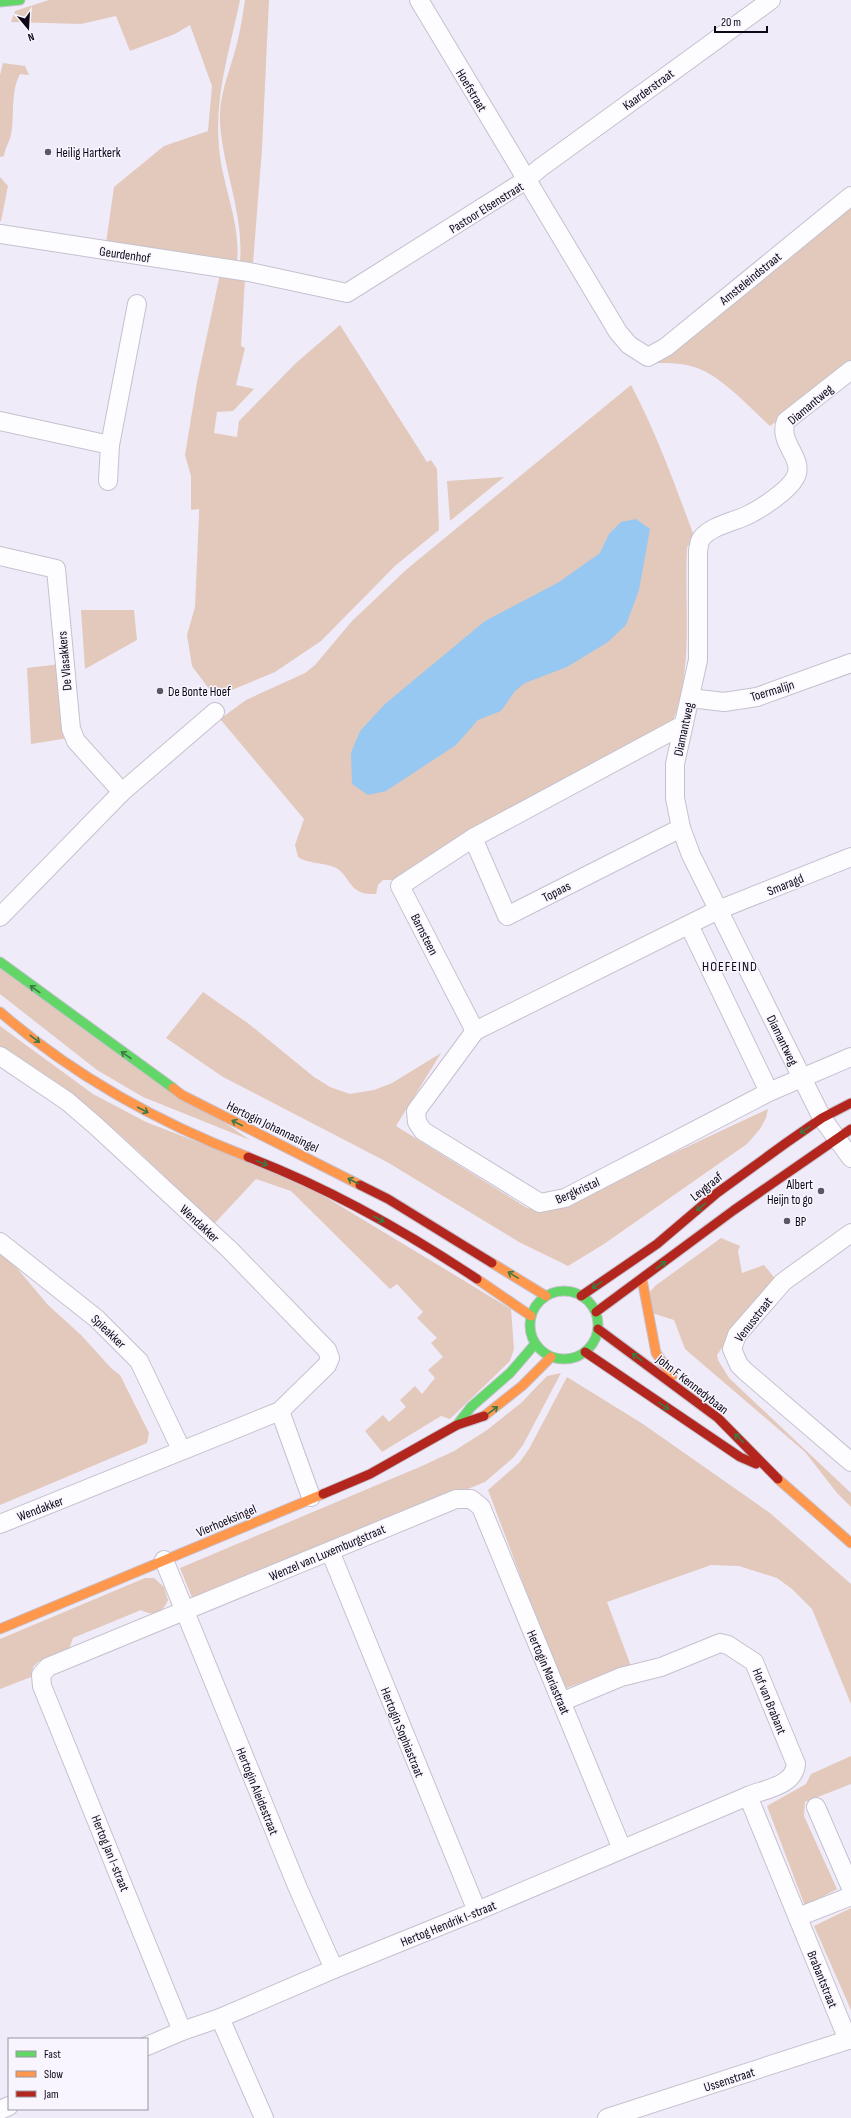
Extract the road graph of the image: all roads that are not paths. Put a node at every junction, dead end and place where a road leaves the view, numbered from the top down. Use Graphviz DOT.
graph roads {
  1 [pos="20,0"];
  2 [pos="418,0"];
  3 [pos="771,0"];
  4 [pos="0,2"];
  5 [pos="526,180"];
  6 [pos="851,196"];
  7 [pos="0,234"];
  8 [pos="250,272"];
  9 [pos="137,304"];
  10 [pos="648,357"];
  11 [pos="851,370"];
  12 [pos="0,421"];
  13 [pos="110,445"];
  14 [pos="108,481"];
  15 [pos="0,556"];
  16 [pos="851,663"];
  17 [pos="690,698"];
  18 [pos="215,712"];
  19 [pos="683,725"];
  20 [pos="122,792"];
  21 [pos="681,828"];
  22 [pos="473,838"];
  23 [pos="851,857"];
  24 [pos="718,910"];
  25 [pos="0,917"];
  26 [pos="689,925"];
  27 [pos="0,962"];
  28 [pos="0,1012"];
  29 [pos="475,1031"];
  30 [pos="0,1056"];
  31 [pos="851,1057"];
  32 [pos="801,1077"];
  33 [pos="769,1092"];
  34 [pos="851,1103"];
  35 [pos="822,1118"];
  36 [pos="851,1128"];
  37 [pos="836,1139"];
  38 [pos="851,1158"];
  39 [pos="851,1233"];
  40 [pos="0,1242"];
  41 [pos="642,1279"];
  42 [pos="546,1296"];
  43 [pos="581,1296"];
  44 [pos="596,1312"];
  45 [pos="531,1316"];
  46 [pos="598,1329"];
  47 [pos="535,1344"];
  48 [pos="585,1352"];
  49 [pos="551,1357"];
  50 [pos="684,1391"];
  51 [pos="280,1411"];
  52 [pos="458,1425"];
  53 [pos="181,1450"];
  54 [pos="851,1462"];
  55 [pos="765,1468"];
  56 [pos="311,1497"];
  57 [pos="471,1499"];
  58 [pos="0,1524"];
  59 [pos="851,1543"];
  60 [pos="330,1552"];
  61 [pos="164,1560"];
  62 [pos="185,1611"];
  63 [pos="0,1629"];
  64 [pos="41,1675"];
  65 [pos="561,1702"];
  66 [pos="748,1796"];
  67 [pos="816,1807"];
  68 [pos="622,1849"];
  69 [pos="851,1888"];
  70 [pos="851,1896"];
  71 [pos="477,1911"];
  72 [pos="798,1917"];
  73 [pos="334,1969"];
  74 [pos="220,2018"];
  75 [pos="182,2031"];
  76 [pos="850,2040"];
  77 [pos="148,2046"];
  78 [pos="264,2118"];
  79 [pos="607,2118"];
  1 -- 4 [label="main road"];
  2 -- 5 [label="street, Hoefstraat"];
  3 -- 5 [label="street, Kaarderstraat"];
  5 -- 8 [label="street, Pastoor Elsenstraat"];
  5 -- 10 [label="street, Pastoor Elsenstraat"];
  6 -- 10 [label="street, Amsteleindstraat"];
  7 -- 8 [label="street, Geurdenhof"];
  9 -- 13 [label="street"];
  11 -- 17 [label="street, Diamantweg"];
  12 -- 13 [label="street"];
  13 -- 14 [label="street"];
  15 -- 20 [label="street, De Vlasakkers"];
  16 -- 17 [label="street, Toermalijn"];
  17 -- 19 [label="street, Diamantweg"];
  18 -- 20 [label="street"];
  19 -- 21 [label="street, Diamantweg"];
  19 -- 22 [label="street, Barnsteen"];
  20 -- 25 [label="street"];
  21 -- 22 [label="street, Topaas"];
  21 -- 24 [label="street, Diamantweg"];
  22 -- 29 [label="street, Barnsteen"];
  23 -- 24 [label="street, Smaragd"];
  24 -- 26 [label="street"];
  24 -- 32 [label="street, Diamantweg"];
  26 -- 29 [label="street"];
  26 -- 33 [label="street"];
  42 -- 27 [label="main road, Hertogin Johannasingel, one-way"];
  28 -- 45 [label="main road, one-way"];
  29 -- 33 [label="street, Bergkristal"];
  30 -- 51 [label="street, Wendakker"];
  31 -- 32 [label="street, Bergkristal"];
  32 -- 33 [label="street, Bergkristal"];
  32 -- 35 [label="street, Diamantweg"];
  34 -- 35 [label="main road, Leygraaf"];
  35 -- 37 [label="street, Diamantweg"];
  35 -- 43 [label="main road, Leygraaf, one-way"];
  36 -- 37 [label="main road"];
  37 -- 38 [label="street, Diamantweg"];
  41 -- 37 [label="main road, one-way"];
  39 -- 54 [label="street, Venusstraat"];
  40 -- 53 [label="street, Spieakker"];
  41 -- 44 [label="main road"];
  41 -- 50 [label="main road"];
  42 -- 43 [label="main road"];
  42 -- 45 [label="main road"];
  43 -- 44 [label="main road"];
  44 -- 46 [label="main road"];
  45 -- 47 [label="main road"];
  46 -- 48 [label="main road"];
  50 -- 46 [label="main road, John F Kennedybaan, one-way"];
  47 -- 49 [label="main road"];
  47 -- 52 [label="main road, Vierhoeksingel"];
  48 -- 49 [label="main road"];
  48 -- 55 [label="main road, John F Kennedybaan, one-way"];
  52 -- 49 [label="main road, Vierhoeksingel, one-way"];
  55 -- 50 [label="main road, John F Kennedybaan, one-way"];
  51 -- 53 [label="street, Wendakker"];
  51 -- 56 [label="street"];
  52 -- 56 [label="main road, Vierhoeksingel"];
  53 -- 58 [label="street, Wendakker"];
  55 -- 59 [label="main road, John F Kennedybaan"];
  56 -- 61 [label="main road, Vierhoeksingel"];
  57 -- 60 [label="street, Wenzel van Luxemburgstraat"];
  57 -- 65 [label="street, Hertogin Mariastraat"];
  60 -- 62 [label="street, Wenzel van Luxemburgstraat"];
  60 -- 71 [label="street, Hertogin Sophiastraat"];
  61 -- 62 [label="street"];
  61 -- 63 [label="main road, Vierhoeksingel"];
  62 -- 64 [label="street, Wenzel van Luxemburgstraat"];
  62 -- 73 [label="street, Hertogin Aleidestraat"];
  64 -- 75 [label="street, Hertog Jan I-straat"];
  65 -- 66 [label="street, Hof van Brabant"];
  65 -- 68 [label="street, Hertogin Mariastraat"];
  66 -- 68 [label="street, Hertog Hendrik I-straat"];
  66 -- 72 [label="street, Brabantstraat"];
  67 -- 69 [label="street"];
  68 -- 71 [label="street, Hertog Hendrik I-straat"];
  70 -- 72 [label="street"];
  71 -- 73 [label="street, Hertog Hendrik I-straat"];
  72 -- 76 [label="street, Brabantstraat"];
  73 -- 74 [label="street, Hertog Hendrik I-straat"];
  74 -- 75 [label="street, Hertog Hendrik I-straat"];
  74 -- 78 [label="street"];
  75 -- 77 [label="street, Hertog Hendrik I-straat"];
  76 -- 79 [label="street, Ussenstraat"];
}
